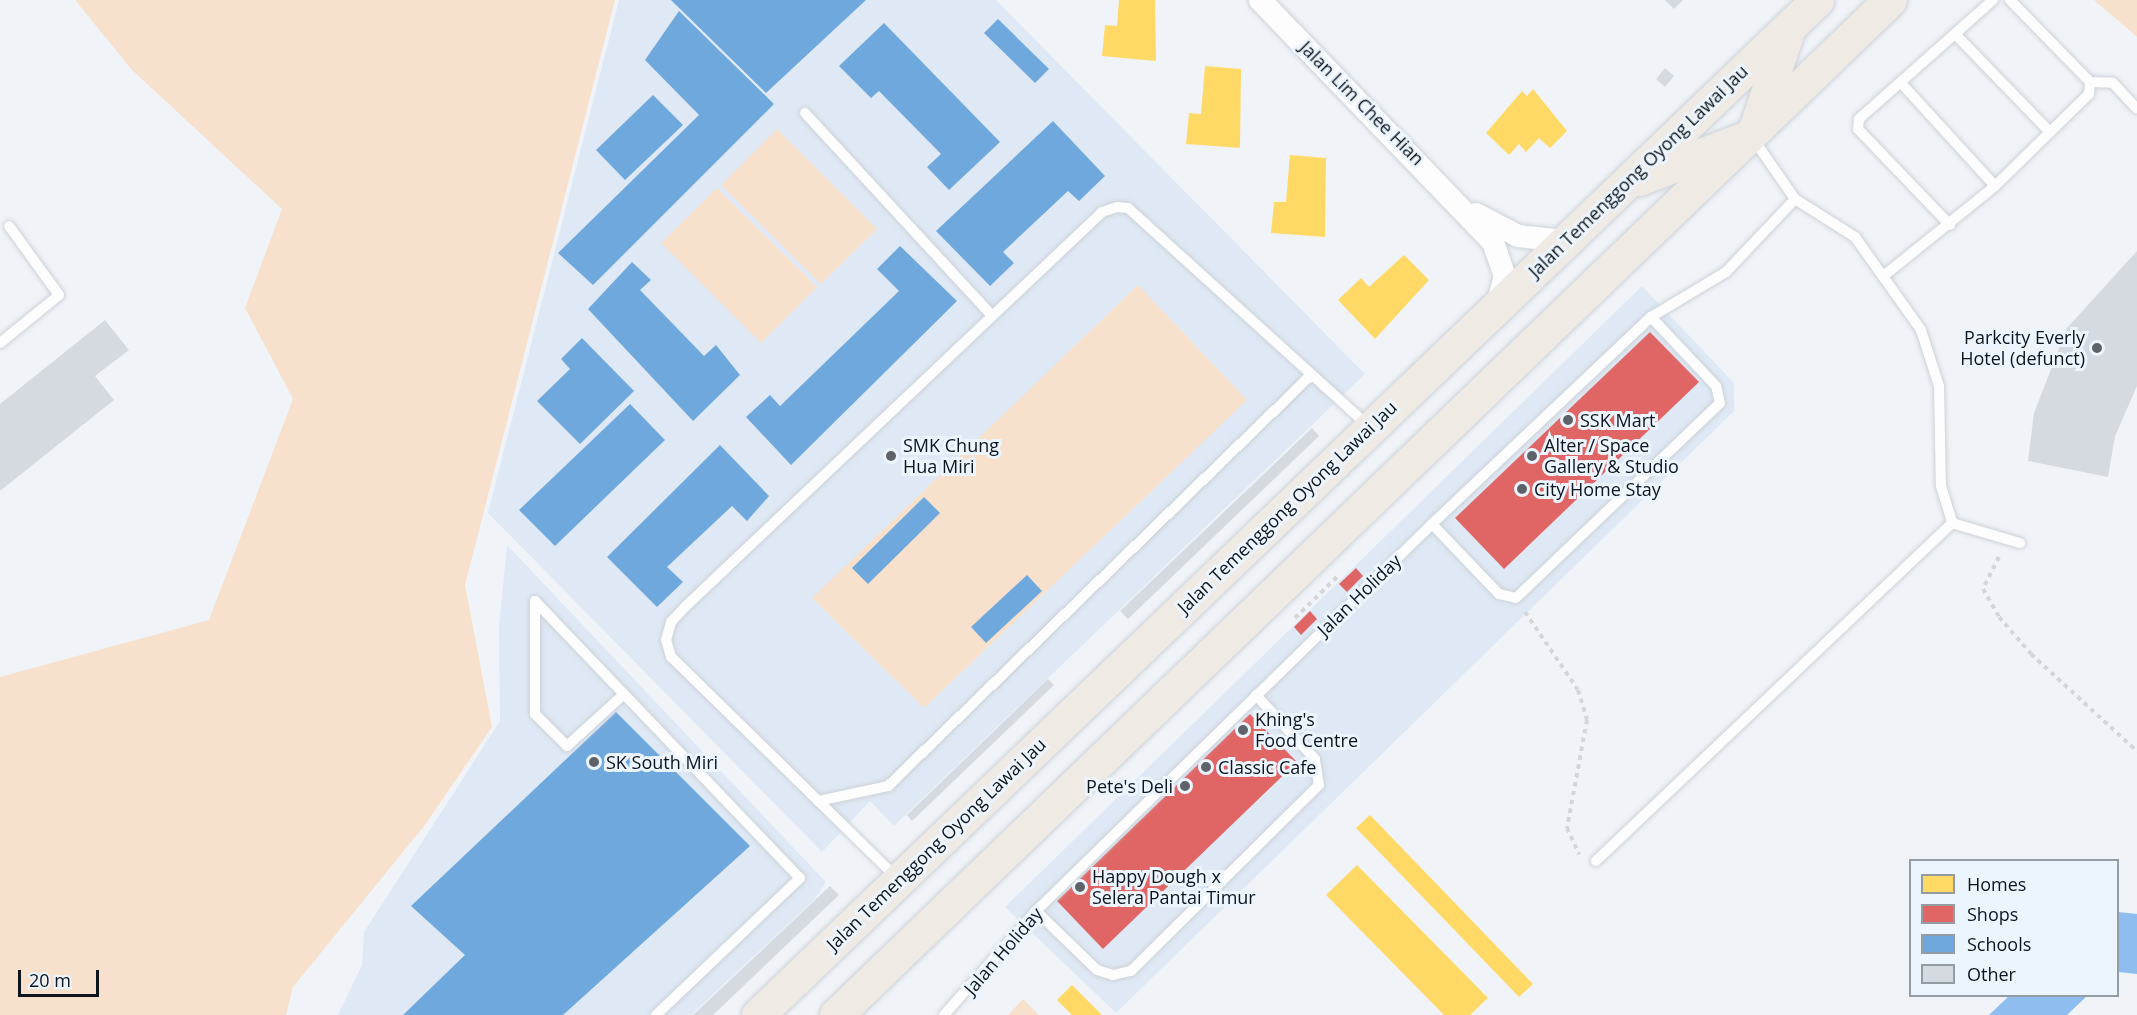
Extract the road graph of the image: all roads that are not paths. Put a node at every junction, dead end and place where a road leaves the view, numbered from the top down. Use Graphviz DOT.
graph roads {
  1 [pos="1816,0"];
  2 [pos="1890,0"];
  3 [pos="1993,0"];
  4 [pos="2010,0"];
  5 [pos="1265,2"];
  6 [pos="1790,25"];
  7 [pos="1955,34"];
  8 [pos="2090,82"];
  9 [pos="1901,83"];
  10 [pos="2137,109"];
  11 [pos="805,113"];
  12 [pos="2050,132"];
  13 [pos="1752,136"];
  14 [pos="1995,186"];
  15 [pos="1618,188"];
  16 [pos="1795,199"];
  17 [pos="1465,207"];
  18 [pos="1950,225"];
  19 [pos="9,226"];
  20 [pos="1564,241"];
  21 [pos="1886,274"];
  22 [pos="1496,307"];
  23 [pos="992,316"];
  24 [pos="1651,317"];
  25 [pos="0,343"];
  26 [pos="1310,376"];
  27 [pos="1369,428"];
  28 [pos="1952,523"];
  29 [pos="1432,524"];
  30 [pos="2020,543"];
  31 [pos="624,694"];
  32 [pos="1256,695"];
  33 [pos="818,801"];
  34 [pos="1596,861"];
  35 [pos="899,881"];
  36 [pos="1036,911"];
  37 [pos="656,1015"];
  38 [pos="758,1015"];
  39 [pos="836,1015"];
  40 [pos="944,1015"];
  1 -- 6 [label="main road, Jalan Temenggong Oyong Lawai Jau"];
  2 -- 13 [label="main road"];
  3 -- 7 [label="lane"];
  4 -- 8 [label="lane"];
  5 -- 17 [label="street, Jalan Lim Chee Hian"];
  6 -- 13 [label="main road"];
  6 -- 15 [label="main road, Jalan Temenggong Oyong Lawai Jau"];
  7 -- 9 [label="lane"];
  7 -- 12 [label="lane"];
  8 -- 10 [label="lane"];
  8 -- 12 [label="lane"];
  9 -- 14 [label="lane"];
  9 -- 18 [label="lane"];
  11 -- 23 [label="lane"];
  12 -- 14 [label="lane"];
  13 -- 15 [label="main road"];
  13 -- 16 [label="lane"];
  13 -- 39 [label="main road"];
  14 -- 18 [label="lane"];
  15 -- 20 [label="main road, Jalan Temenggong Oyong Lawai Jau"];
  16 -- 21 [label="lane"];
  16 -- 24 [label="lane, Jalan Holiday"];
  17 -- 20 [label="street, Jalan Lim Chee Hian"];
  17 -- 22 [label="street, Jalan Lim Chee Hian"];
  18 -- 21 [label="lane"];
  19 -- 25 [label="lane"];
  20 -- 22 [label="main road, Jalan Temenggong Oyong Lawai Jau"];
  21 -- 28 [label="lane"];
  22 -- 27 [label="main road, Jalan Temenggong Oyong Lawai Jau"];
  23 -- 26 [label="lane"];
  23 -- 33 [label="lane"];
  24 -- 29 [label="lane, Jalan Holiday"];
  24 -- 29 [label="lane"];
  26 -- 27 [label="lane"];
  26 -- 33 [label="lane"];
  27 -- 35 [label="main road, Jalan Temenggong Oyong Lawai Jau"];
  28 -- 30 [label="lane"];
  28 -- 34 [label="lane"];
  29 -- 32 [label="lane, Jalan Holiday"];
  31 -- 31 [label="lane"];
  31 -- 37 [label="lane"];
  32 -- 36 [label="lane, Jalan Holiday"];
  32 -- 36 [label="lane"];
  33 -- 35 [label="lane"];
  35 -- 38 [label="main road, Jalan Temenggong Oyong Lawai Jau"];
  36 -- 40 [label="lane, Jalan Holiday"];
}
